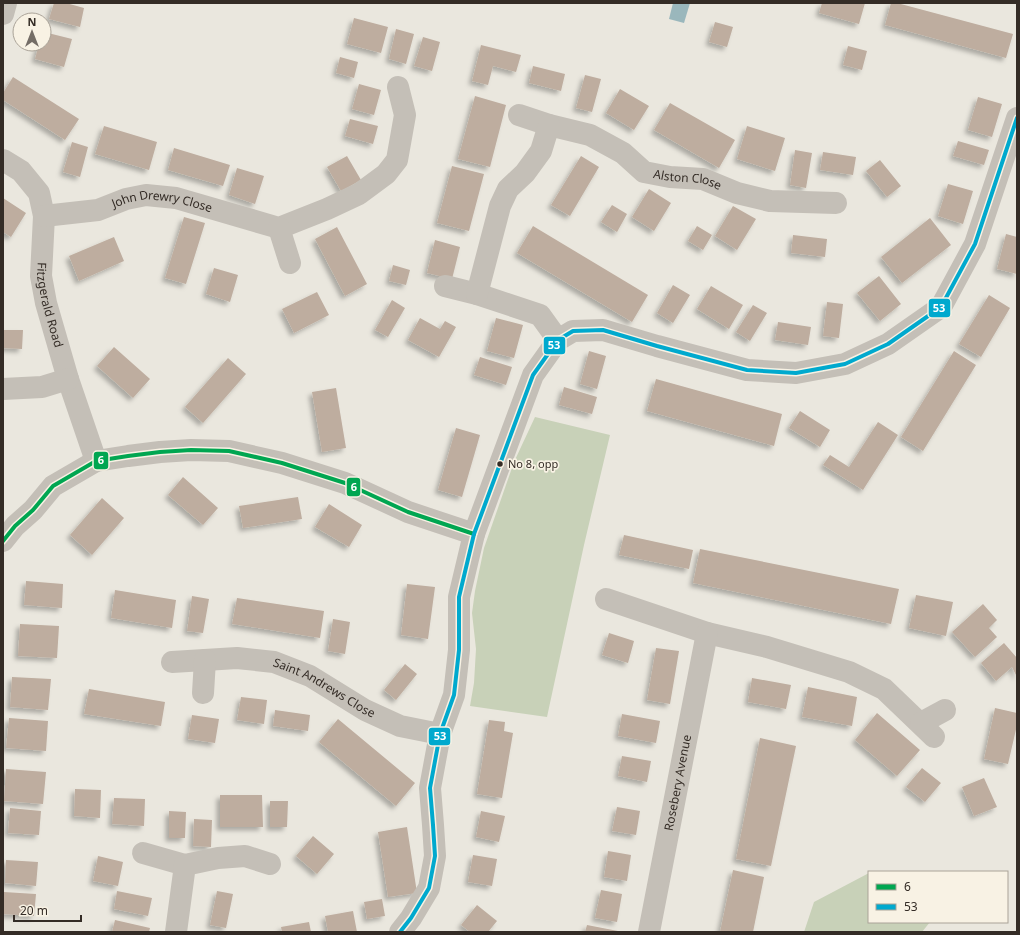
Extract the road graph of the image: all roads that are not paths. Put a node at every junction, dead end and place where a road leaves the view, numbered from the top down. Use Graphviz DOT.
graph roads {
  1 [pos="6,3"];
  2 [pos="3,14"];
  3 [pos="398,87"];
  4 [pos="519,115"];
  5 [pos="1017,118"];
  6 [pos="549,125"];
  7 [pos="3,160"];
  8 [pos="836,203"];
  9 [pos="44,216"];
  10 [pos="279,228"];
  11 [pos="290,263"];
  12 [pos="445,286"];
  13 [pos="477,294"];
  14 [pos="558,340"];
  15 [pos="68,379"];
  16 [pos="3,389"];
  17 [pos="96,461"];
  18 [pos="474,534"];
  19 [pos="3,541"];
  20 [pos="606,599"];
  21 [pos="707,633"];
  22 [pos="205,660"];
  23 [pos="172,662"];
  24 [pos="203,693"];
  25 [pos="945,710"];
  26 [pos="440,734"];
  27 [pos="143,853"];
  28 [pos="270,864"];
  29 [pos="185,865"];
  30 [pos="176,932"];
  31 [pos="400,932"];
  32 [pos="649,932"];
  1 -- 2 [label="street"];
  3 -- 10 [label="street"];
  4 -- 6 [label="street, Alston Close"];
  5 -- 14 [label="street"];
  6 -- 8 [label="street, Alston Close"];
  6 -- 13 [label="street"];
  7 -- 9 [label="street, Fitzgerald Road"];
  9 -- 10 [label="street, John Drewry Close"];
  9 -- 15 [label="street, Fitzgerald Road"];
  10 -- 11 [label="street"];
  12 -- 13 [label="street"];
  13 -- 14 [label="street"];
  14 -- 18 [label="street"];
  15 -- 16 [label="street"];
  15 -- 17 [label="street, Fitzgerald Road"];
  17 -- 18 [label="street"];
  17 -- 19 [label="street"];
  18 -- 26 [label="street"];
  20 -- 21 [label="street"];
  21 -- 25 [label="street"];
  21 -- 32 [label="street, Rosebery Avenue"];
  22 -- 23 [label="street, Saint Andrews Close"];
  22 -- 24 [label="street"];
  22 -- 26 [label="street, Saint Andrews Close"];
  26 -- 31 [label="street"];
  27 -- 29 [label="street"];
  28 -- 29 [label="street"];
  29 -- 30 [label="street"];
}
